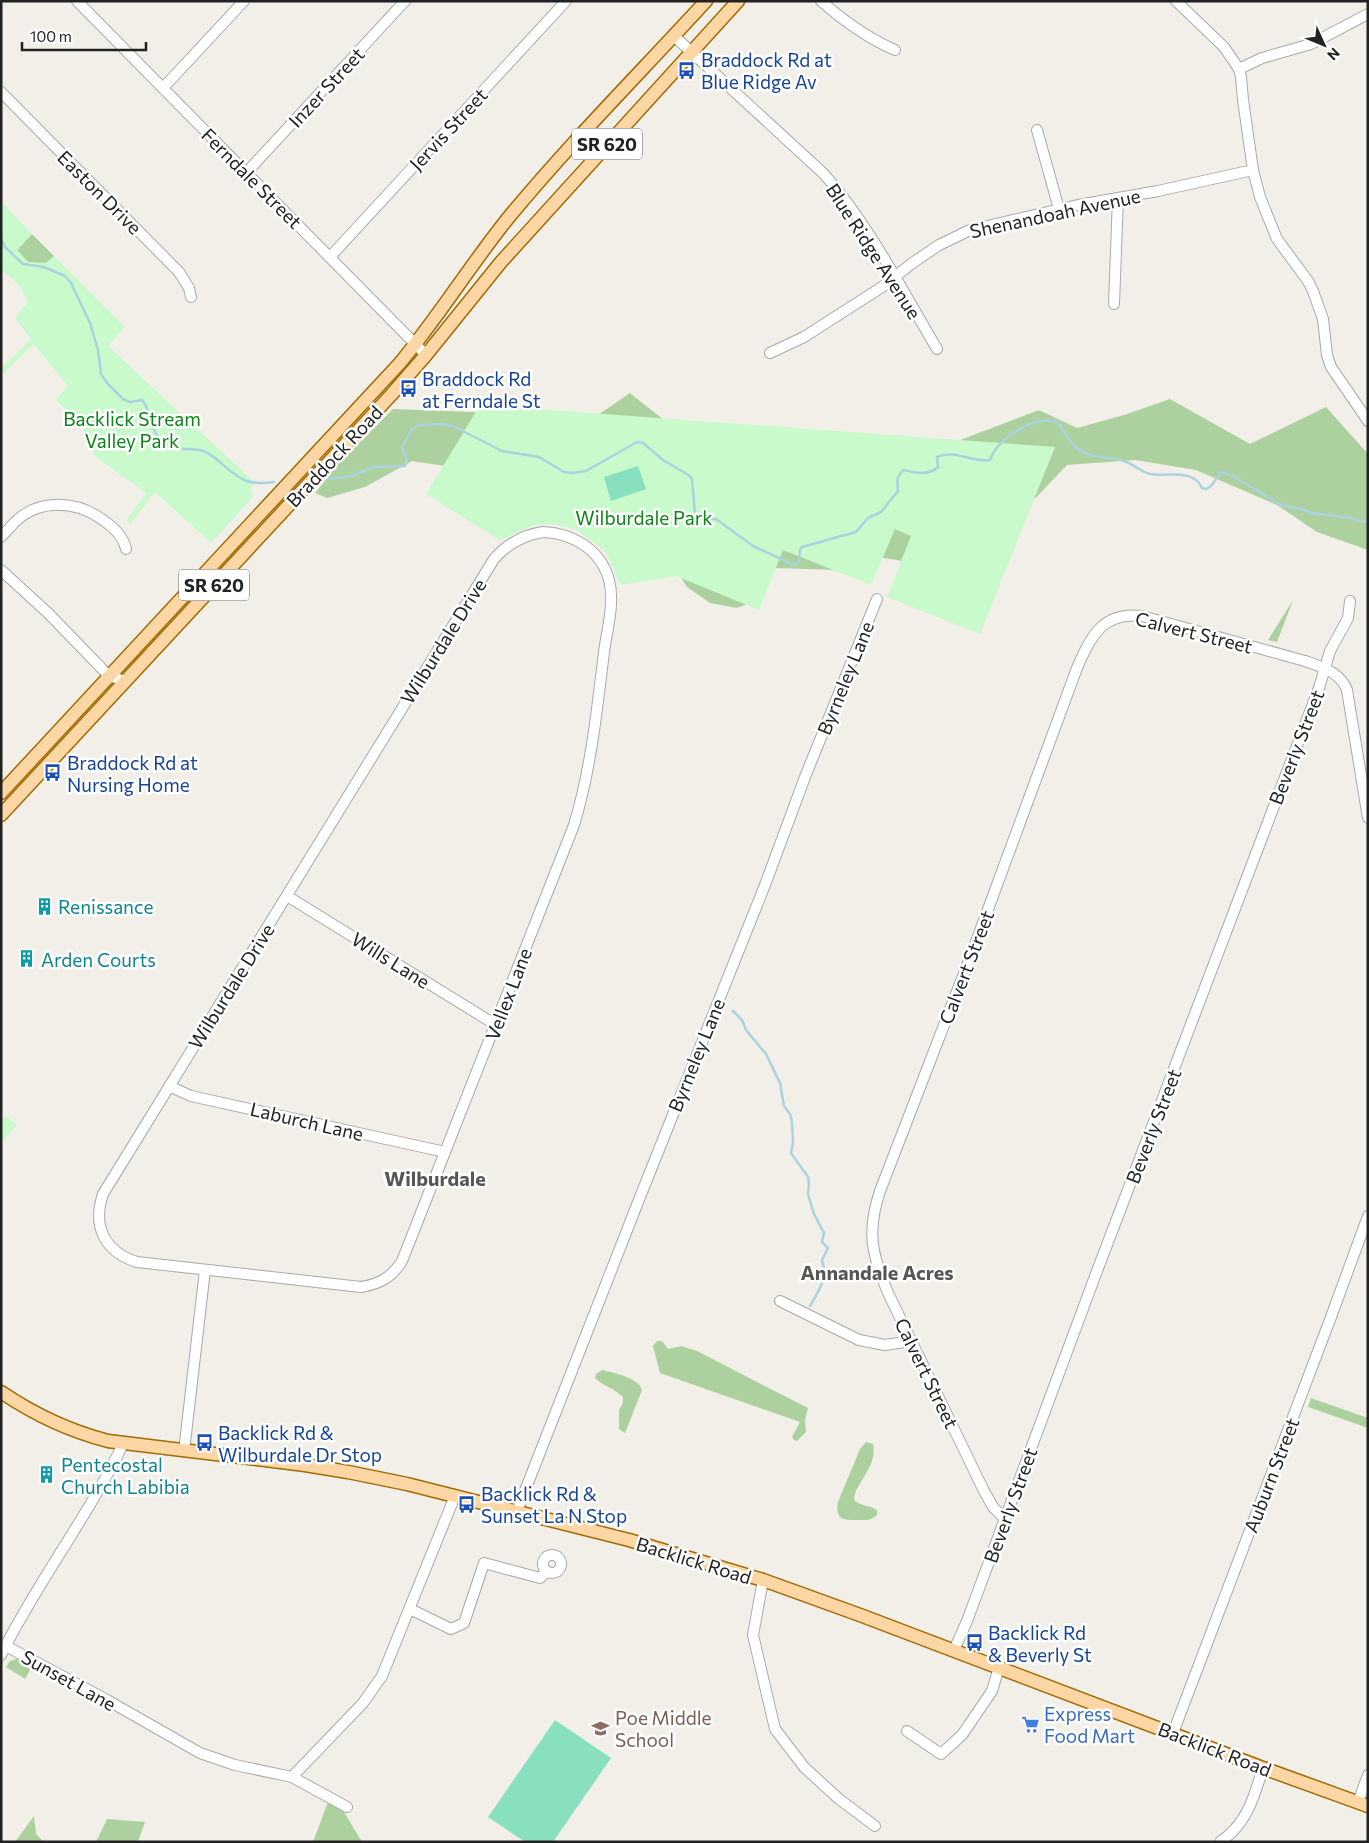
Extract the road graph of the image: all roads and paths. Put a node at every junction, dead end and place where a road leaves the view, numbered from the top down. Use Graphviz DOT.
graph roads {
  1 [pos="77,1"];
  2 [pos="244,1"];
  3 [pos="405,1"];
  4 [pos="566,1"];
  5 [pos="706,1"];
  6 [pos="738,1"];
  7 [pos="822,1"];
  8 [pos="1176,1"];
  9 [pos="1368,14"];
  10 [pos="674,36"];
  11 [pos="895,50"];
  12 [pos="692,52"];
  13 [pos="1238,69"];
  14 [pos="163,88"];
  15 [pos="1,92"];
  16 [pos="1037,130"];
  17 [pos="1253,170"];
  18 [pos="246,173"];
  19 [pos="1118,198"];
  20 [pos="1059,210"];
  21 [pos="330,257"];
  22 [pos="895,278"];
  23 [pos="191,297"];
  24 [pos="1114,304"];
  25 [pos="416,344"];
  26 [pos="937,349"];
  27 [pos="770,352"];
  28 [pos="426,355"];
  29 [pos="1368,421"];
  30 [pos="565,535"];
  31 [pos="1,537"];
  32 [pos="126,549"];
  33 [pos="1,570"];
  34 [pos="877,599"];
  35 [pos="1350,601"];
  36 [pos="1325,669"];
  37 [pos="109,676"];
  38 [pos="125,681"];
  39 [pos="1,793"];
  40 [pos="1,815"];
  41 [pos="1368,818"];
  42 [pos="287,896"];
  43 [pos="496,1024"];
  44 [pos="169,1086"];
  45 [pos="445,1152"];
  46 [pos="1368,1216"];
  47 [pos="205,1270"];
  48 [pos="780,1300"];
  49 [pos="911,1341"];
  50 [pos="1,1392"];
  51 [pos="123,1444"];
  52 [pos="184,1451"];
  53 [pos="455,1496"];
  54 [pos="517,1511"];
  55 [pos="1005,1519"];
  56 [pos="547,1571"];
  57 [pos="763,1580"];
  58 [pos="410,1609"];
  59 [pos="4,1650"];
  60 [pos="954,1650"];
  61 [pos="999,1668"];
  62 [pos="907,1731"];
  63 [pos="1173,1733"];
  64 [pos="1264,1768"];
  65 [pos="1368,1775"];
  66 [pos="292,1777"];
  67 [pos="1363,1804"];
  68 [pos="347,1807"];
  69 [pos="875,1826"];
  70 [pos="1220,1842"];
  1 -- 14 [label="street, Ferndale Street"];
  2 -- 14 [label="street"];
  3 -- 18 [label="street, Inzer Street"];
  4 -- 21 [label="street, Jervis Street"];
  5 -- 10 [label="main road, Braddock Road / SR 620"];
  6 -- 12 [label="main road, Braddock Road / SR 620"];
  7 -- 11 [label="street"];
  8 -- 13 [label="street"];
  9 -- 13 [label="street"];
  10 -- 12 [label="street, Blue Ridge Avenue"];
  10 -- 25 [label="main road, Braddock Road / SR 620"];
  12 -- 22 [label="street, Blue Ridge Avenue"];
  12 -- 28 [label="main road, Braddock Road / SR 620"];
  13 -- 17 [label="street"];
  14 -- 18 [label="street, Ferndale Street"];
  15 -- 23 [label="street, Easton Drive"];
  16 -- 20 [label="street"];
  17 -- 19 [label="street, Shenandoah Avenue"];
  17 -- 29 [label="street"];
  18 -- 21 [label="street, Ferndale Street"];
  19 -- 20 [label="street, Shenandoah Avenue"];
  19 -- 24 [label="street"];
  20 -- 22 [label="street, Shenandoah Avenue"];
  21 -- 25 [label="street, Ferndale Street"];
  22 -- 26 [label="street, Blue Ridge Avenue"];
  22 -- 27 [label="street, Shenandoah Avenue"];
  25 -- 28 [label="street, Ferndale Street"];
  25 -- 37 [label="main road, Braddock Road / SR 620"];
  28 -- 38 [label="main road, Braddock Road / SR 620"];
  30 -- 42 [label="street, Wilburdale Drive"];
  30 -- 43 [label="street, Vellex Lane"];
  31 -- 32 [label="street"];
  33 -- 37 [label="street"];
  34 -- 54 [label="street, Byrneley Lane"];
  35 -- 36 [label="street, Beverly Street"];
  36 -- 41 [label="street"];
  36 -- 49 [label="street, Calvert Street"];
  36 -- 55 [label="street, Beverly Street"];
  37 -- 38 [label="street"];
  37 -- 39 [label="main road, Braddock Road / SR 620"];
  38 -- 40 [label="main road, Braddock Road / SR 620"];
  42 -- 43 [label="street, Wills Lane"];
  42 -- 44 [label="street, Wilburdale Drive"];
  43 -- 45 [label="street, Vellex Lane"];
  44 -- 45 [label="street, Laburch Lane"];
  44 -- 47 [label="street, Wilburdale Drive"];
  45 -- 47 [label="street, Vellex Lane"];
  46 -- 63 [label="street, Auburn Street"];
  47 -- 52 [label="street"];
  48 -- 49 [label="street"];
  49 -- 55 [label="street, Calvert Street"];
  50 -- 51 [label="main road, Backlick Road"];
  51 -- 52 [label="main road, Backlick Road"];
  51 -- 59 [label="street, Sunset Lane"];
  52 -- 53 [label="main road, Backlick Road"];
  53 -- 54 [label="main road, Backlick Road"];
  53 -- 58 [label="street"];
  54 -- 57 [label="main road, Backlick Road"];
  55 -- 60 [label="street, Beverly Street"];
  56 -- 58 [label="street"];
  57 -- 60 [label="main road, Backlick Road"];
  57 -- 69 [label="street"];
  58 -- 66 [label="street"];
  59 -- 66 [label="street, Sunset Lane"];
  60 -- 61 [label="main road, Backlick Road"];
  61 -- 62 [label="street"];
  61 -- 63 [label="main road, Backlick Road"];
  63 -- 64 [label="main road, Backlick Road"];
  64 -- 67 [label="main road, Backlick Road"];
  64 -- 70 [label="street"];
  65 -- 67 [label="street"];
  66 -- 68 [label="street, Sunset Lane"];
}
